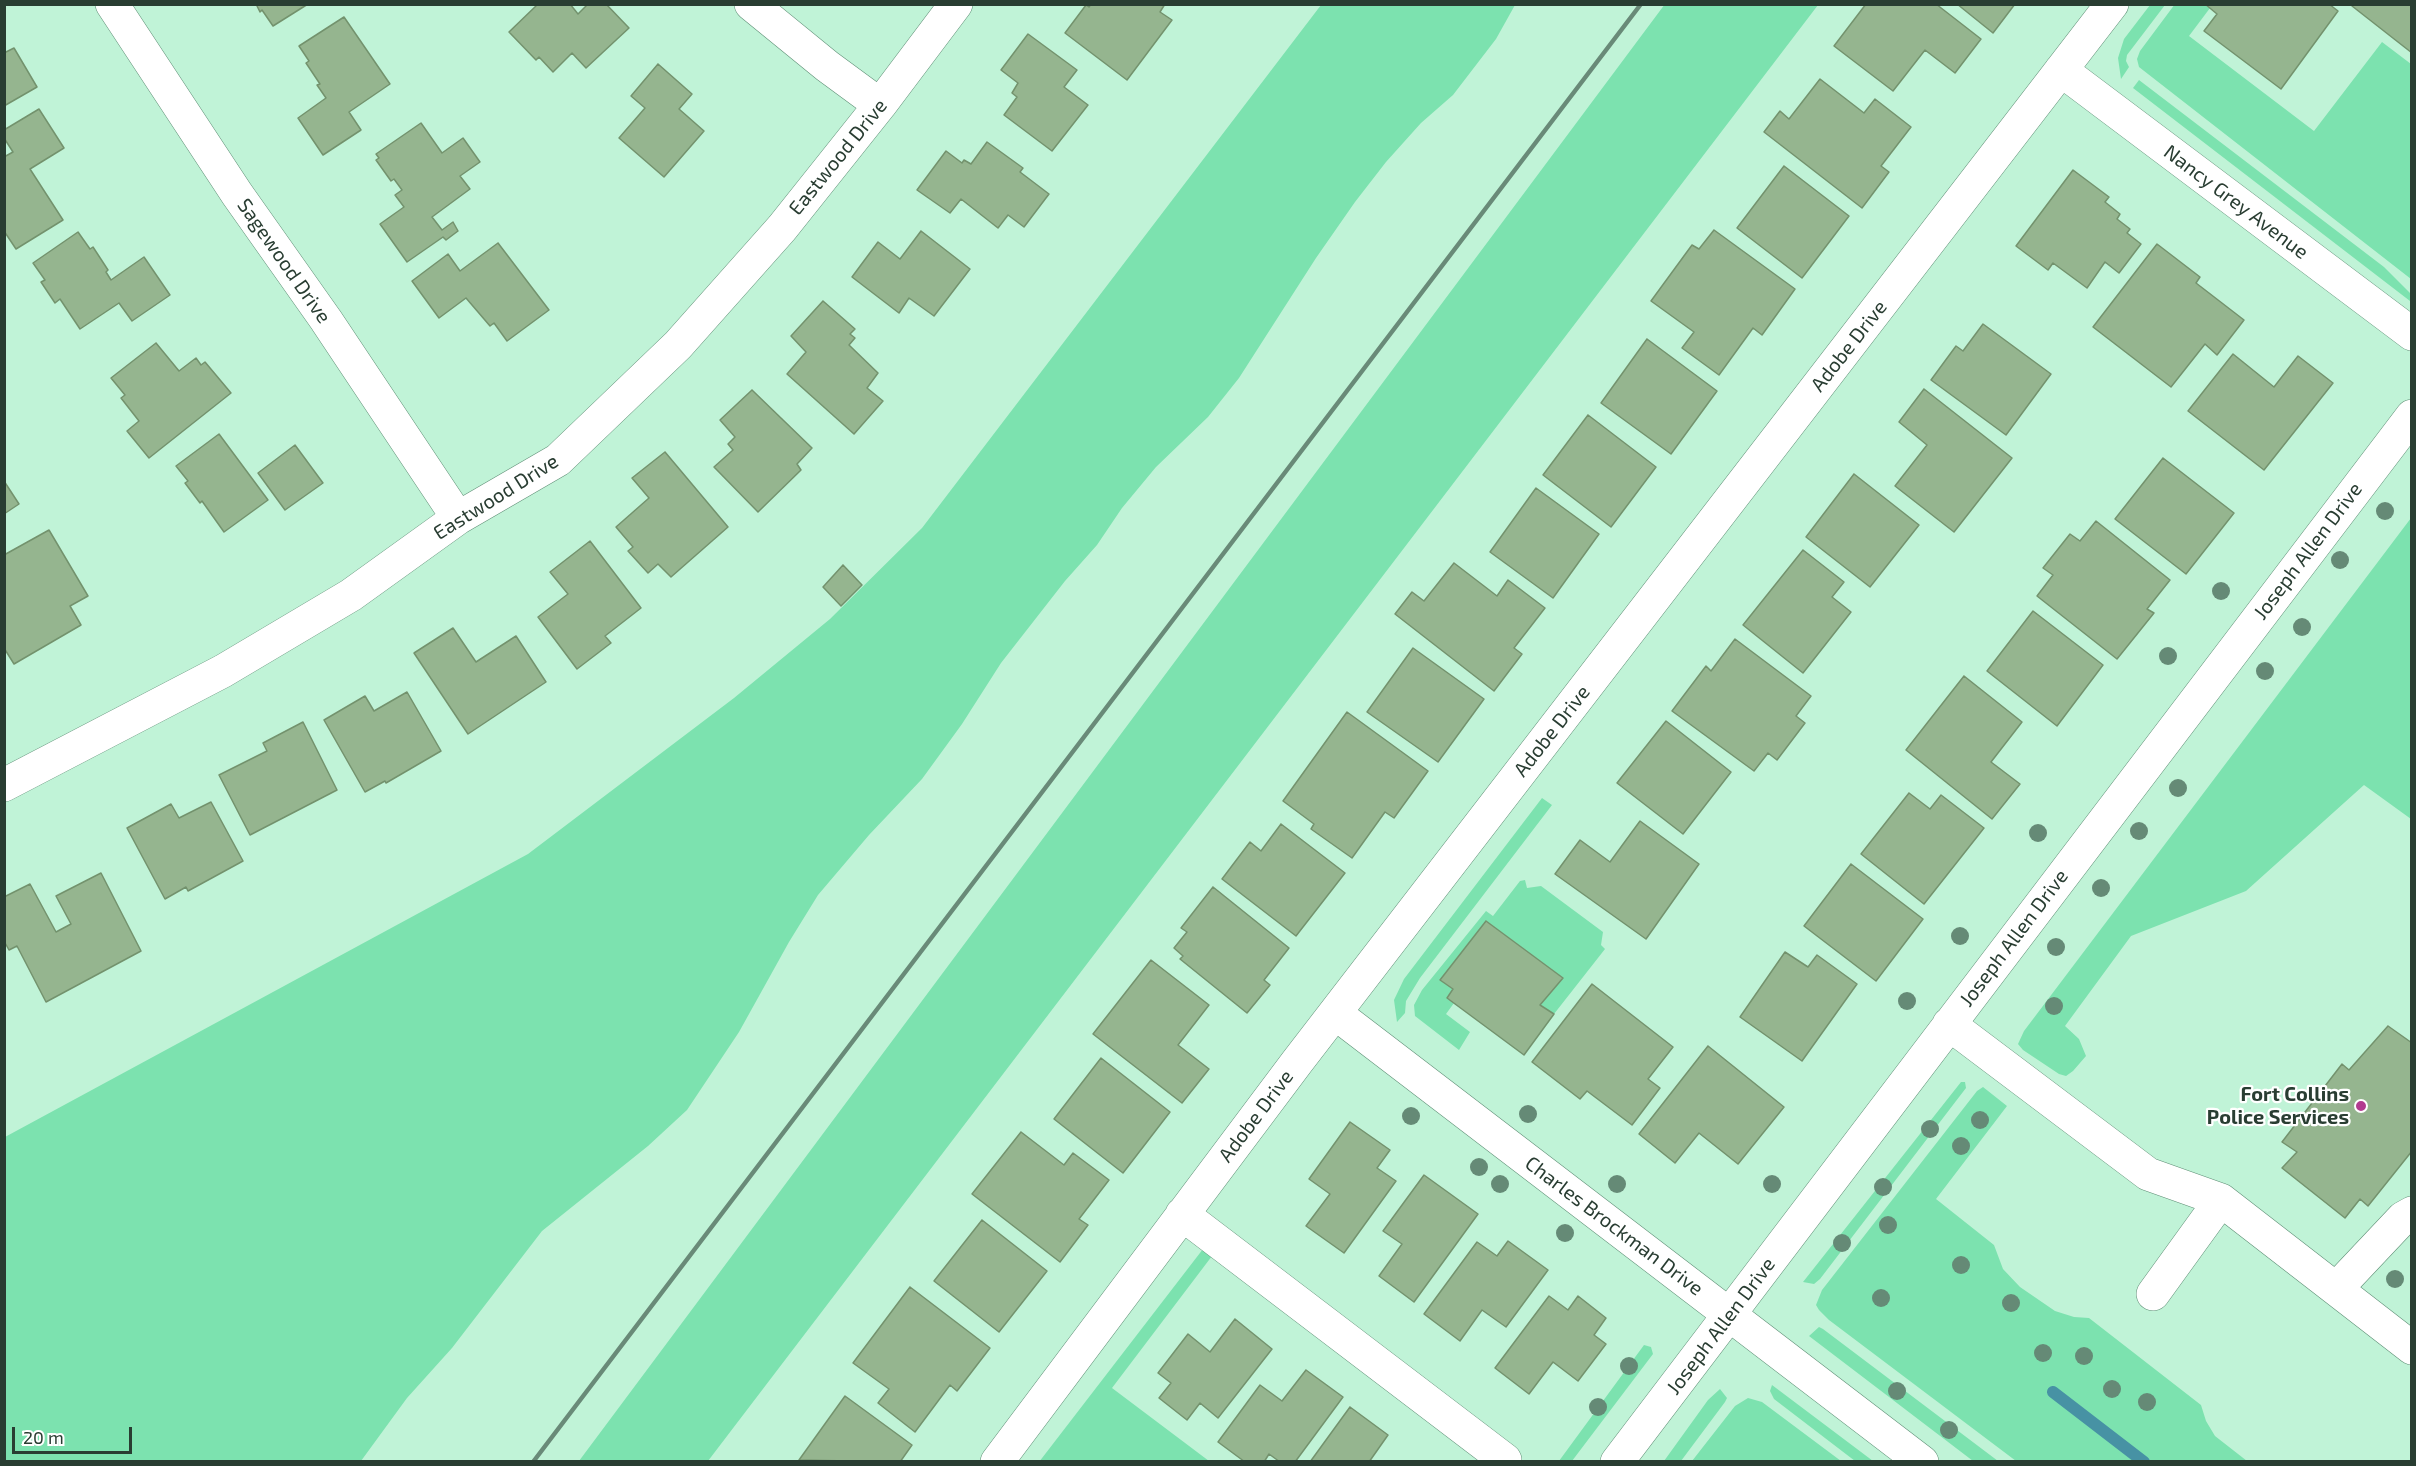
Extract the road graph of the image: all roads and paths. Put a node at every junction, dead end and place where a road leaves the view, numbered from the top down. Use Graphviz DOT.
graph roads {
  1 [pos="112,4"];
  2 [pos="751,4"];
  3 [pos="956,4"];
  4 [pos="2112,4"];
  5 [pos="2061,70"];
  6 [pos="880,105"];
  7 [pos="2412,334"];
  8 [pos="2412,416"];
  9 [pos="458,518"];
  10 [pos="4,785"];
  11 [pos="1335,1013"];
  12 [pos="1949,1024"];
  13 [pos="2221,1200"];
  14 [pos="2412,1213"];
  15 [pos="1182,1214"];
  16 [pos="2336,1289"];
  17 [pos="2153,1294"];
  18 [pos="1730,1314"];
  19 [pos="2412,1348"];
  20 [pos="1505,1460"];
  21 [pos="997,1461"];
  22 [pos="1617,1461"];
  23 [pos="1922,1461"];
  1 -- 9 [label="street, Sagewood Drive"];
  2 -- 6 [label="street"];
  3 -- 6 [label="street, Eastwood Drive"];
  4 -- 5 [label="street, Adobe Drive"];
  5 -- 7 [label="street, Nancy Grey Avenue"];
  5 -- 11 [label="street, Adobe Drive"];
  6 -- 9 [label="street, Eastwood Drive"];
  8 -- 12 [label="street, Joseph Allen Drive"];
  9 -- 10 [label="street, Eastwood Drive"];
  11 -- 15 [label="street, Adobe Drive"];
  11 -- 18 [label="street, Charles Brockman Drive"];
  12 -- 13 [label="street"];
  12 -- 18 [label="street, Joseph Allen Drive"];
  13 -- 16 [label="street"];
  13 -- 17 [label="street"];
  14 -- 16 [label="street"];
  15 -- 20 [label="street"];
  15 -- 21 [label="street, Adobe Drive"];
  16 -- 19 [label="street"];
  18 -- 22 [label="street, Joseph Allen Drive"];
  18 -- 23 [label="street, Charles Brockman Drive"];
}
